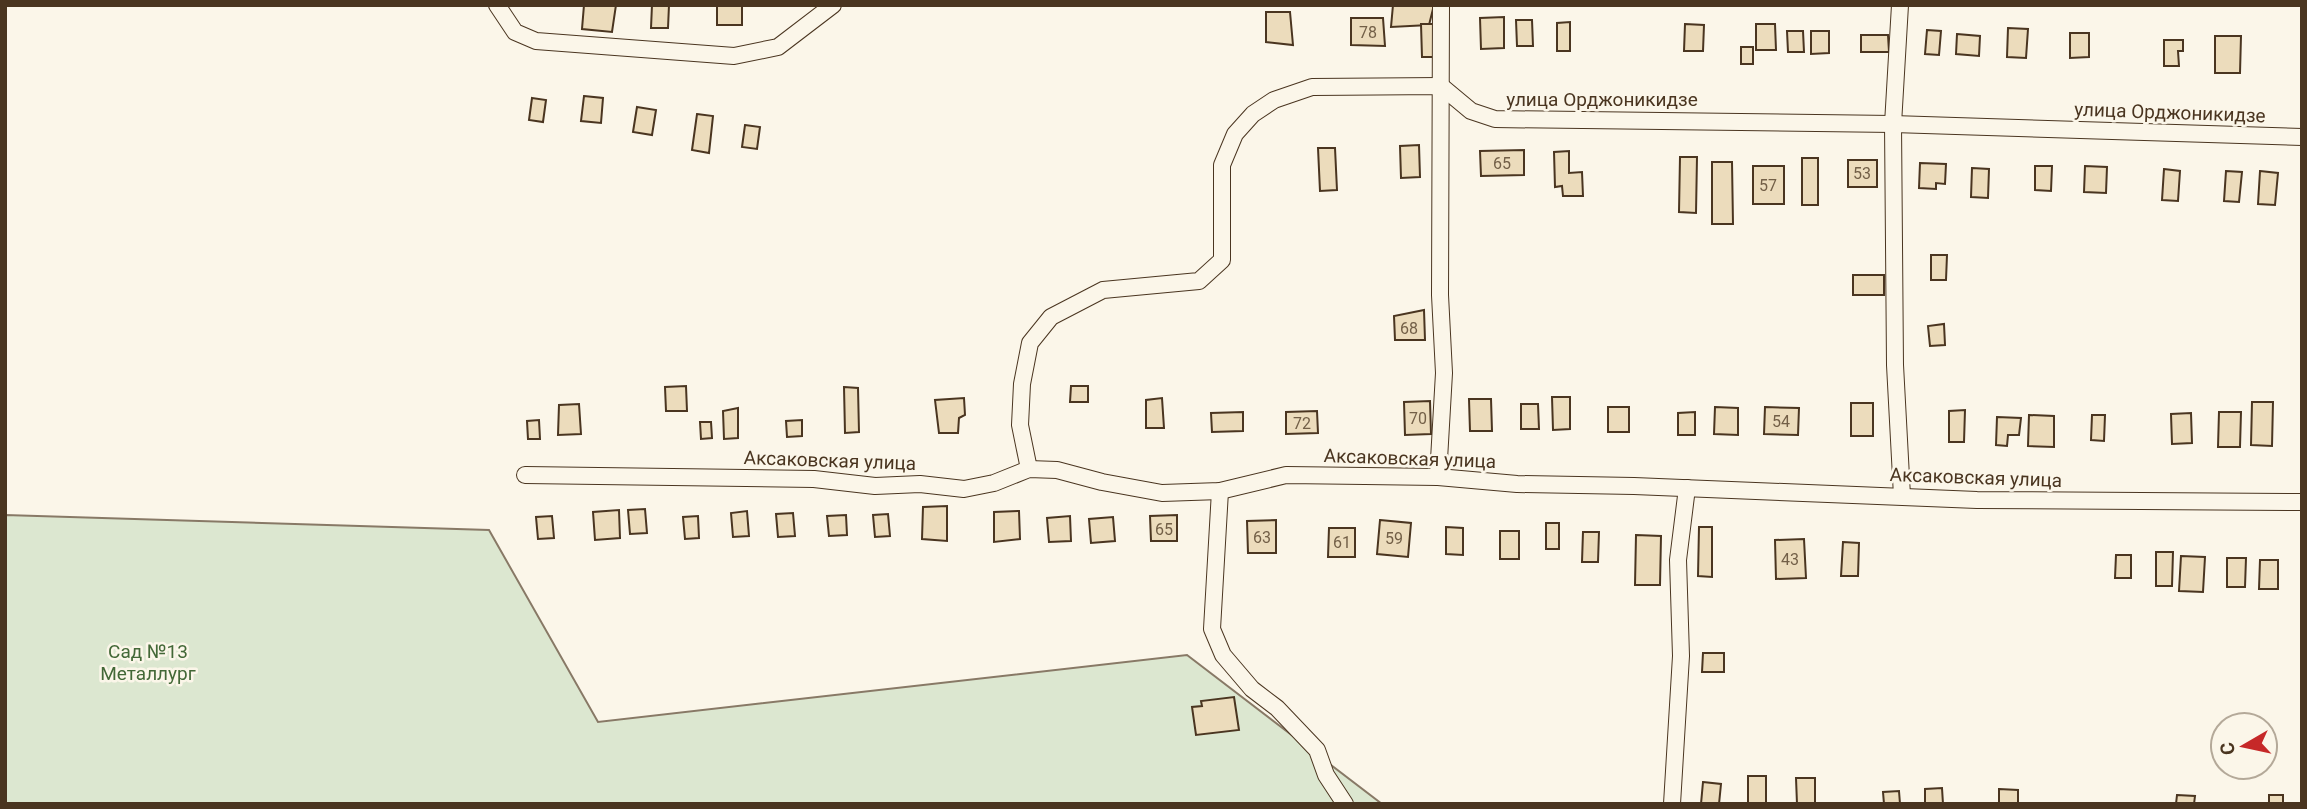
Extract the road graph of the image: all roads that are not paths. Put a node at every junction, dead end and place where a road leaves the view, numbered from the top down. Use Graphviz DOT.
graph roads {
  1 [pos="497,5"];
  2 [pos="833,5"];
  3 [pos="1441,5"];
  4 [pos="1900,5"];
  5 [pos="1441,86"];
  6 [pos="1893,124"];
  7 [pos="2302,137"];
  8 [pos="1029,469"];
  9 [pos="525,475"];
  10 [pos="1438,477"];
  11 [pos="1687,488"];
  12 [pos="1220,491"];
  13 [pos="1902,496"];
  14 [pos="2302,502"];
  15 [pos="1345,804"];
  16 [pos="1672,804"];
  1 -- 2 [label="street"];
  3 -- 5 [label="street"];
  4 -- 6 [label="street"];
  5 -- 6 [label="street, улица Орджоникидзе"];
  5 -- 8 [label="street"];
  5 -- 10 [label="street"];
  6 -- 7 [label="street, улица Орджоникидзе"];
  6 -- 13 [label="street"];
  8 -- 9 [label="street, Аксаковская улица"];
  8 -- 12 [label="street, Аксаковская улица"];
  10 -- 11 [label="street, Аксаковская улица"];
  10 -- 12 [label="street, Аксаковская улица"];
  11 -- 13 [label="street, Аксаковская улица"];
  11 -- 16 [label="street"];
  12 -- 15 [label="street"];
  13 -- 14 [label="street, Аксаковская улица"];
}
